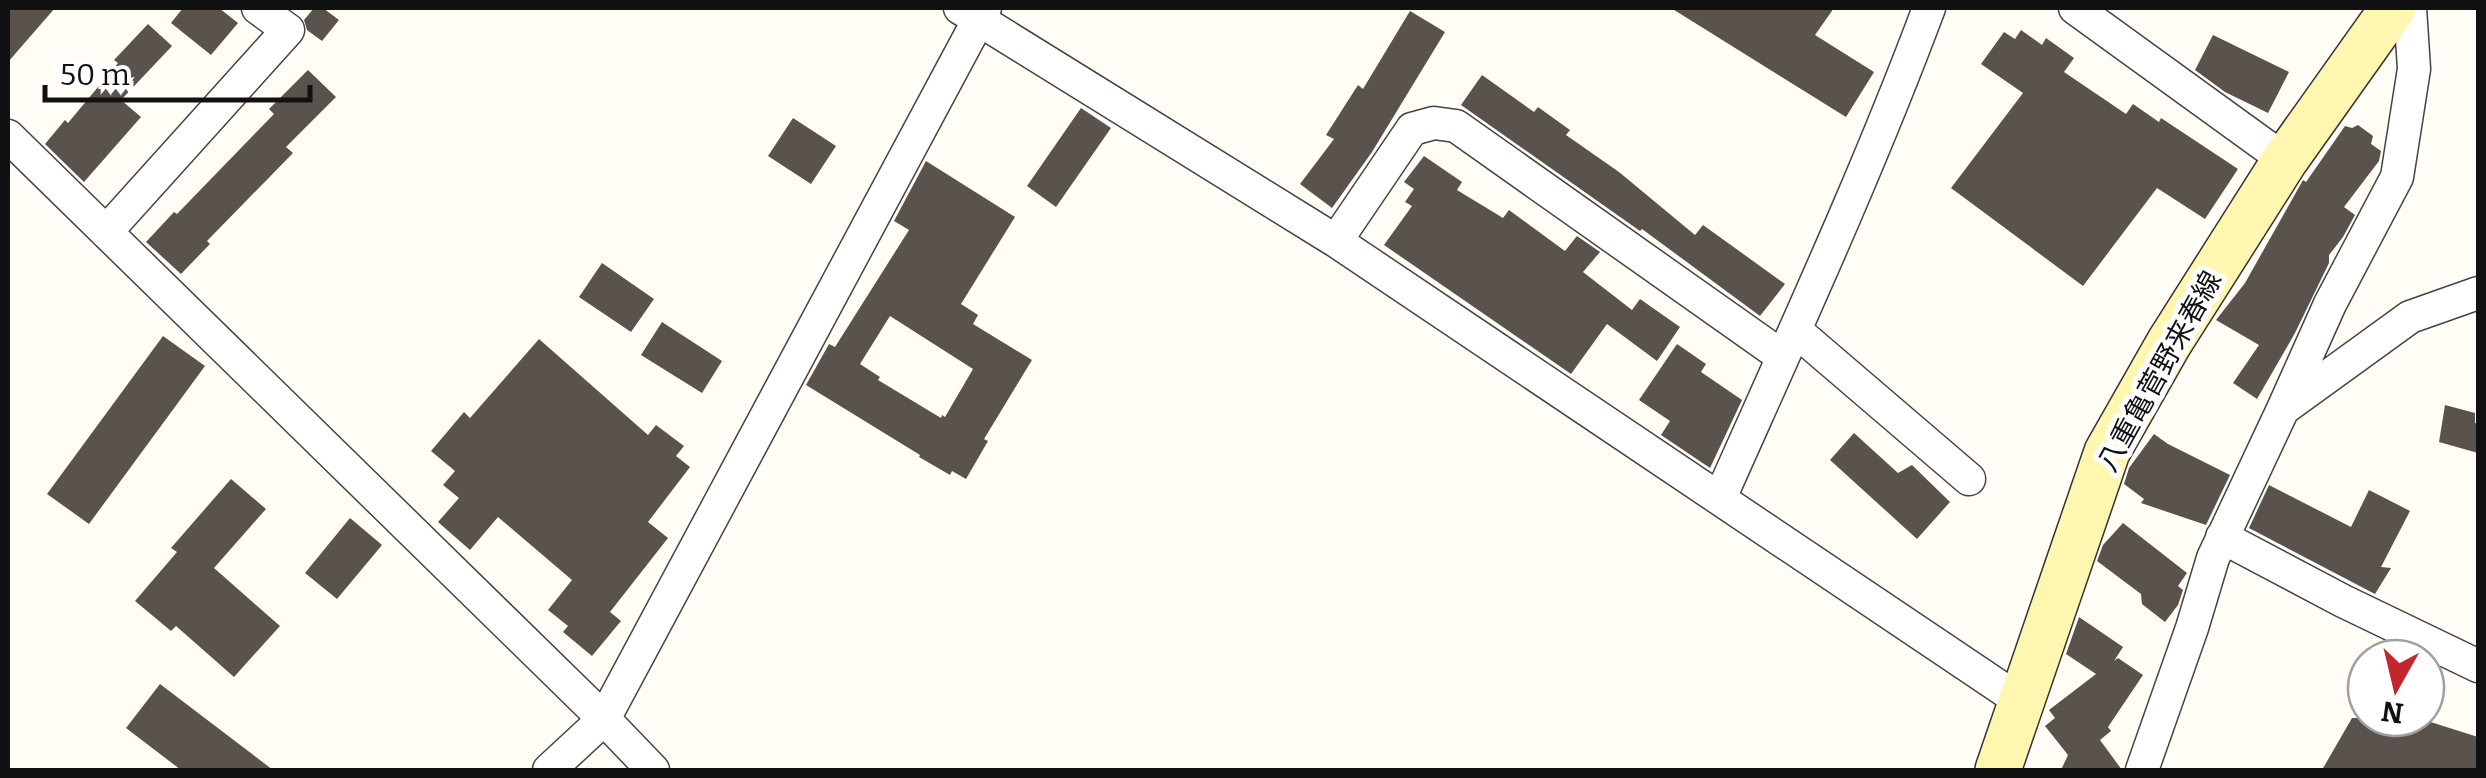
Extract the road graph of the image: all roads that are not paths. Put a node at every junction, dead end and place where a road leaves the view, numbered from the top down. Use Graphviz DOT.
graph roads {
  1 [pos="258,8"];
  2 [pos="1928,8"];
  3 [pos="2074,8"];
  4 [pos="2393,8"];
  5 [pos="2410,8"];
  6 [pos="975,11"];
  7 [pos="8,136"];
  8 [pos="2285,160"];
  9 [pos="106,232"];
  10 [pos="1336,241"];
  11 [pos="2478,293"];
  12 [pos="1789,344"];
  13 [pos="2283,409"];
  14 [pos="1970,479"];
  15 [pos="1720,498"];
  16 [pos="2222,537"];
  17 [pos="2478,666"];
  18 [pos="2022,702"];
  19 [pos="604,719"];
  20 [pos="550,770"];
  21 [pos="653,770"];
  22 [pos="1998,770"];
  23 [pos="2142,770"];
  1 -- 9 [label="street"];
  2 -- 12 [label="street"];
  3 -- 8 [label="street"];
  4 -- 8 [label="main road, 八重亀菅野来春線"];
  5 -- 13 [label="street"];
  6 -- 10 [label="street"];
  6 -- 19 [label="street"];
  7 -- 9 [label="street"];
  8 -- 18 [label="main road, 八重亀菅野来春線"];
  9 -- 19 [label="street"];
  10 -- 12 [label="street"];
  10 -- 15 [label="street"];
  11 -- 13 [label="street"];
  12 -- 14 [label="street"];
  12 -- 15 [label="street"];
  13 -- 16 [label="street"];
  15 -- 18 [label="street"];
  16 -- 17 [label="street"];
  16 -- 23 [label="street"];
  18 -- 22 [label="main road, 八重亀菅野来春線"];
  19 -- 20 [label="street"];
  19 -- 21 [label="street"];
}
